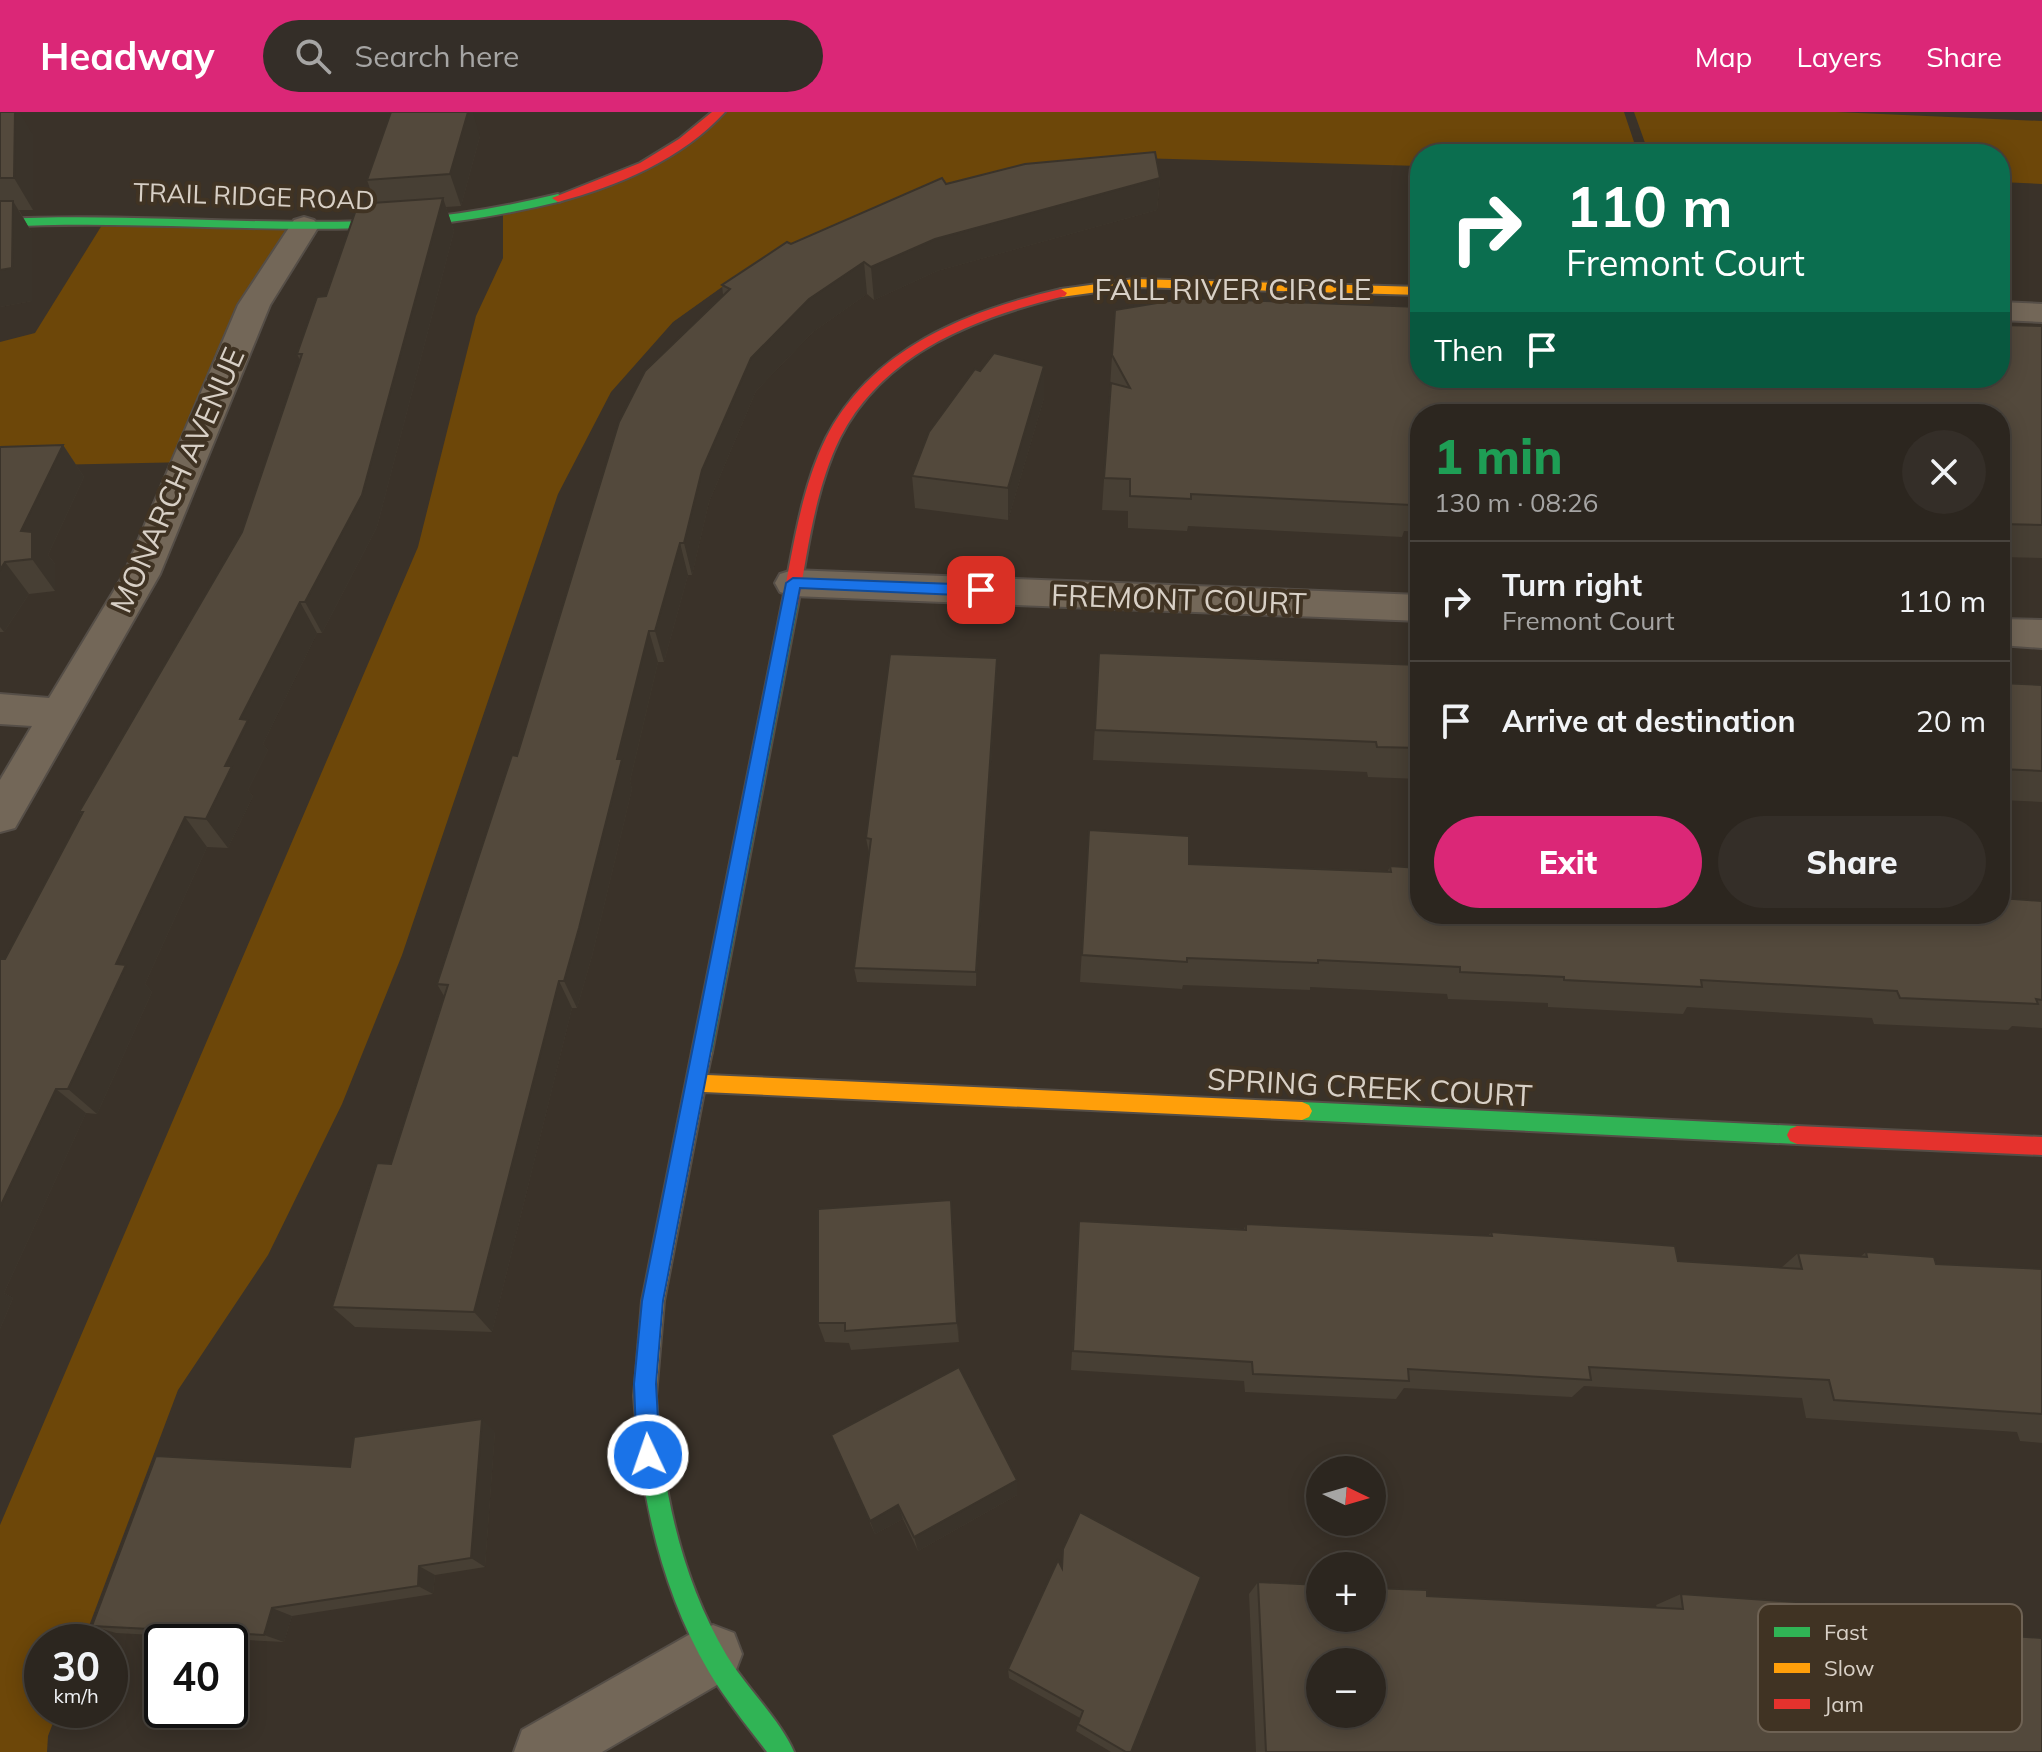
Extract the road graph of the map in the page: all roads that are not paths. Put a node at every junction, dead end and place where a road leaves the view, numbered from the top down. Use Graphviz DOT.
graph roads {
  1 [pos="719,112"];
  2 [pos="0,223"];
  3 [pos="304,226"];
  4 [pos="1410,291"];
  5 [pos="2010,311"];
  6 [pos="2042,313"];
  7 [pos="793,583"];
  8 [pos="1410,608"];
  9 [pos="2010,632"];
  10 [pos="2042,634"];
  11 [pos="0,709"];
  12 [pos="60,713"];
  13 [pos="0,816"];
  14 [pos="695,1083"];
  15 [pos="2042,1146"];
  16 [pos="713,1654"];
  17 [pos="544,1752"];
  18 [pos="782,1752"];
  1 -- 3 [label="street, TRAIL RIDGE ROAD"];
  2 -- 3 [label="street, TRAIL RIDGE ROAD"];
  3 -- 12 [label="street, MONARCH AVENUE"];
  4 -- 7 [label="street, FALL RIVER CIRCLE"];
  5 -- 6 [label="street"];
  7 -- 8 [label="street, FREMONT COURT"];
  7 -- 14 [label="street, FALL RIVER CIRCLE"];
  9 -- 10 [label="street"];
  11 -- 12 [label="street"];
  12 -- 13 [label="street, MONARCH AVENUE"];
  14 -- 15 [label="street, SPRING CREEK COURT"];
  14 -- 16 [label="street, FALL RIVER CIRCLE"];
  16 -- 17 [label="street"];
  16 -- 18 [label="street, FALL RIVER CIRCLE"];
}
